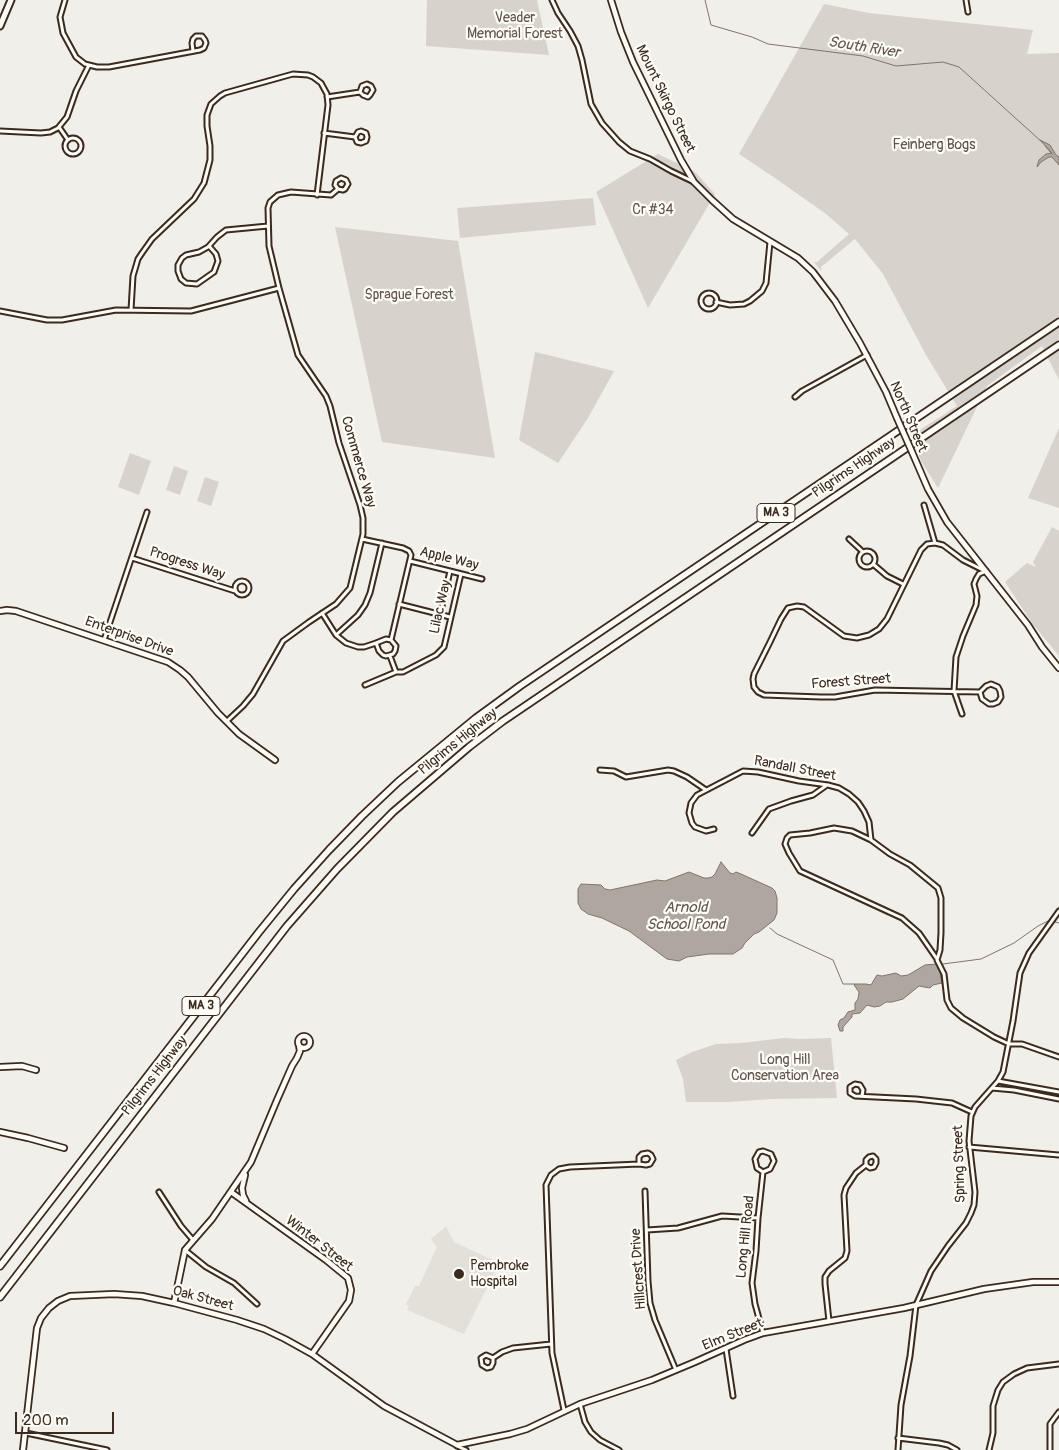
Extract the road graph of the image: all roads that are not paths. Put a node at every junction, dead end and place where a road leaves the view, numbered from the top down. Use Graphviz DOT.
graph roads {
  1 [pos="11,0"];
  2 [pos="65,0"];
  3 [pos="552,0"];
  4 [pos="611,0"];
  5 [pos="966,0"];
  6 [pos="968,12"];
  7 [pos="0,25"];
  8 [pos="193,51"];
  9 [pos="89,66"];
  10 [pos="360,92"];
  11 [pos="327,97"];
  12 [pos="59,127"];
  13 [pos="0,131"];
  14 [pos="324,133"];
  15 [pos="355,136"];
  16 [pos="68,140"];
  17 [pos="694,182"];
  18 [pos="338,189"];
  19 [pos="317,195"];
  20 [pos="712,200"];
  21 [pos="268,226"];
  22 [pos="770,242"];
  23 [pos="209,246"];
  24 [pos="279,288"];
  25 [pos="716,302"];
  26 [pos="131,310"];
  27 [pos="0,311"];
  28 [pos="1059,322"];
  29 [pos="1059,344"];
  30 [pos="867,355"];
  31 [pos="795,397"];
  32 [pos="924,505"];
  33 [pos="147,512"];
  34 [pos="362,539"];
  35 [pos="849,539"];
  36 [pos="382,543"];
  37 [pos="935,543"];
  38 [pos="863,552"];
  39 [pos="132,558"];
  40 [pos="410,562"];
  41 [pos="872,564"];
  42 [pos="450,571"];
  43 [pos="986,572"];
  44 [pos="461,574"];
  45 [pos="482,579"];
  46 [pos="903,584"];
  47 [pos="236,591"];
  48 [pos="399,604"];
  49 [pos="0,611"];
  50 [pos="322,613"];
  51 [pos="440,615"];
  52 [pos="450,617"];
  53 [pos="336,635"];
  54 [pos="104,640"];
  55 [pos="391,640"];
  56 [pos="376,643"];
  57 [pos="390,656"];
  58 [pos="1059,668"];
  59 [pos="396,672"];
  60 [pos="366,685"];
  61 [pos="954,691"];
  62 [pos="980,692"];
  63 [pos="962,714"];
  64 [pos="226,722"];
  65 [pos="275,760"];
  66 [pos="600,770"];
  67 [pos="828,785"];
  68 [pos="706,790"];
  69 [pos="714,829"];
  70 [pos="752,833"];
  71 [pos="871,840"];
  72 [pos="1058,912"];
  73 [pos="937,960"];
  74 [pos="1010,1044"];
  75 [pos="299,1045"];
  76 [pos="306,1048"];
  77 [pos="1059,1056"];
  78 [pos="297,1058"];
  79 [pos="0,1067"];
  80 [pos="36,1070"];
  81 [pos="998,1081"];
  82 [pos="992,1088"];
  83 [pos="1059,1092"];
  84 [pos="862,1096"];
  85 [pos="1059,1100"];
  86 [pos="972,1112"];
  87 [pos="0,1132"];
  88 [pos="969,1147"];
  89 [pos="64,1148"];
  90 [pos="1059,1155"];
  91 [pos="639,1164"];
  92 [pos="866,1165"];
  93 [pos="246,1171"];
  94 [pos="763,1172"];
  95 [pos="158,1192"];
  96 [pos="231,1192"];
  97 [pos="646,1192"];
  98 [pos="247,1202"];
  99 [pos="758,1218"];
  100 [pos="647,1230"];
  101 [pos="193,1240"];
  102 [pos="185,1250"];
  103 [pos="0,1266"];
  104 [pos="14,1279"];
  105 [pos="1059,1282"];
  106 [pos="0,1297"];
  107 [pos="0,1303"];
  108 [pos="174,1303"];
  109 [pos="257,1304"];
  110 [pos="916,1305"];
  111 [pos="829,1321"];
  112 [pos="763,1333"];
  113 [pos="551,1344"];
  114 [pos="726,1348"];
  115 [pos="312,1354"];
  116 [pos="493,1358"];
  117 [pos="1059,1364"];
  118 [pos="677,1370"];
  119 [pos="733,1396"];
  120 [pos="580,1404"];
  121 [pos="564,1410"];
  122 [pos="1059,1412"];
  123 [pos="26,1433"];
  124 [pos="898,1438"];
  125 [pos="457,1445"];
  126 [pos="23,1450"];
  127 [pos="108,1450"];
  128 [pos="466,1450"];
  129 [pos="619,1450"];
  130 [pos="898,1450"];
  131 [pos="957,1450"];
  132 [pos="989,1450"];
  133 [pos="1050,1450"];
  1 -- 7 [label="main road"];
  2 -- 9 [label="street"];
  3 -- 17 [label="street"];
  4 -- 17 [label="street, Mount Skirgo Street"];
  5 -- 6 [label="street"];
  8 -- 8 [label="street"];
  8 -- 9 [label="street"];
  9 -- 12 [label="street"];
  10 -- 10 [label="street"];
  10 -- 11 [label="street"];
  11 -- 14 [label="street"];
  11 -- 26 [label="street"];
  12 -- 13 [label="street"];
  12 -- 16 [label="street"];
  14 -- 15 [label="street"];
  14 -- 19 [label="street"];
  16 -- 16 [label="street"];
  17 -- 20 [label="street, Mount Skirgo Street"];
  18 -- 19 [label="street"];
  19 -- 21 [label="street, Commerce Way"];
  20 -- 22 [label="street, North Street"];
  21 -- 23 [label="street"];
  21 -- 24 [label="street, Commerce Way"];
  22 -- 25 [label="street"];
  22 -- 30 [label="street, North Street"];
  23 -- 23 [label="street"];
  24 -- 26 [label="street"];
  24 -- 34 [label="street, Commerce Way"];
  25 -- 25 [label="street"];
  26 -- 27 [label="street"];
  28 -- 103 [label="highway, Pilgrims Highway / MA 3"];
  29 -- 104 [label="highway, Pilgrims Highway / MA 3"];
  30 -- 31 [label="street"];
  30 -- 43 [label="street, North Street, bridge"];
  32 -- 37 [label="street"];
  33 -- 39 [label="street"];
  34 -- 36 [label="street"];
  34 -- 50 [label="street, Commerce Way"];
  35 -- 38 [label="street"];
  36 -- 40 [label="street"];
  36 -- 53 [label="street"];
  37 -- 43 [label="street"];
  37 -- 46 [label="street, Forest Street"];
  38 -- 41 [label="street"];
  38 -- 41 [label="street"];
  39 -- 47 [label="street, Progress Way"];
  39 -- 54 [label="street"];
  40 -- 42 [label="street, Apple Way"];
  40 -- 48 [label="street"];
  41 -- 46 [label="street"];
  42 -- 44 [label="street, Apple Way"];
  42 -- 51 [label="street"];
  43 -- 58 [label="street, North Street"];
  43 -- 61 [label="street"];
  44 -- 45 [label="street, Apple Way"];
  44 -- 52 [label="street, Lilac Way"];
  46 -- 61 [label="street, Forest Street"];
  47 -- 47 [label="street, Progress Way"];
  48 -- 51 [label="street"];
  48 -- 55 [label="street"];
  49 -- 54 [label="street, Enterprise Drive"];
  50 -- 53 [label="street"];
  50 -- 64 [label="street, Commerce Way"];
  51 -- 52 [label="street"];
  52 -- 59 [label="street, Lilac Way"];
  53 -- 56 [label="street"];
  54 -- 64 [label="street, Enterprise Drive"];
  55 -- 56 [label="street"];
  55 -- 57 [label="street"];
  56 -- 57 [label="street"];
  57 -- 59 [label="street"];
  59 -- 60 [label="street, Lilac Way"];
  61 -- 62 [label="street, Forest Street"];
  61 -- 63 [label="street"];
  62 -- 62 [label="street, Forest Street"];
  64 -- 65 [label="street, Enterprise Drive"];
  66 -- 68 [label="street"];
  67 -- 68 [label="street, Randall Street"];
  67 -- 70 [label="street"];
  67 -- 71 [label="street, Randall Street"];
  68 -- 69 [label="street"];
  71 -- 73 [label="street"];
  71 -- 73 [label="street"];
  72 -- 74 [label="street, Spring Street"];
  73 -- 74 [label="street"];
  74 -- 77 [label="street"];
  74 -- 81 [label="street, Spring Street"];
  75 -- 76 [label="street"];
  75 -- 76 [label="street"];
  75 -- 78 [label="street"];
  76 -- 78 [label="street"];
  78 -- 93 [label="street"];
  79 -- 80 [label="street"];
  81 -- 82 [label="street, Spring Street"];
  81 -- 83 [label="street"];
  82 -- 85 [label="street"];
  82 -- 86 [label="street, Spring Street"];
  84 -- 84 [label="street"];
  84 -- 86 [label="street"];
  86 -- 88 [label="street, Spring Street"];
  87 -- 89 [label="street"];
  88 -- 90 [label="street"];
  88 -- 110 [label="street, Spring Street"];
  91 -- 91 [label="street"];
  91 -- 113 [label="street"];
  92 -- 111 [label="street"];
  93 -- 96 [label="street"];
  93 -- 98 [label="street"];
  94 -- 94 [label="street, Long Hill Road"];
  94 -- 99 [label="street, Long Hill Road"];
  95 -- 101 [label="street"];
  96 -- 98 [label="street, Winter Street"];
  96 -- 101 [label="street"];
  97 -- 100 [label="street, Hillcrest Drive"];
  98 -- 115 [label="street, Winter Street"];
  99 -- 100 [label="street"];
  99 -- 112 [label="street, Long Hill Road"];
  100 -- 118 [label="street, Hillcrest Drive"];
  101 -- 102 [label="street"];
  102 -- 108 [label="street"];
  102 -- 109 [label="street"];
  104 -- 106 [label="highway, Pilgrims Highway / MA 3"];
  104 -- 107 [label="highway"];
  105 -- 110 [label="street, Elm Street"];
  108 -- 115 [label="street, Oak Street"];
  108 -- 123 [label="street, Oak Street"];
  110 -- 111 [label="street, Elm Street"];
  110 -- 124 [label="street, Spring Street"];
  111 -- 112 [label="street, Elm Street"];
  112 -- 114 [label="street, Elm Street"];
  113 -- 116 [label="street"];
  113 -- 121 [label="street"];
  114 -- 118 [label="street, Elm Street"];
  114 -- 119 [label="street"];
  115 -- 125 [label="street, Oak Street"];
  116 -- 116 [label="street"];
  117 -- 132 [label="street"];
  118 -- 120 [label="street, Elm Street"];
  120 -- 121 [label="street, Elm Street"];
  120 -- 129 [label="street"];
  121 -- 125 [label="street, Elm Street"];
  122 -- 133 [label="street"];
  123 -- 126 [label="street, Oak Street"];
  123 -- 127 [label="street"];
  124 -- 130 [label="street, Spring Street"];
  124 -- 131 [label="street"];
  125 -- 128 [label="street, Oak Street"];
}
